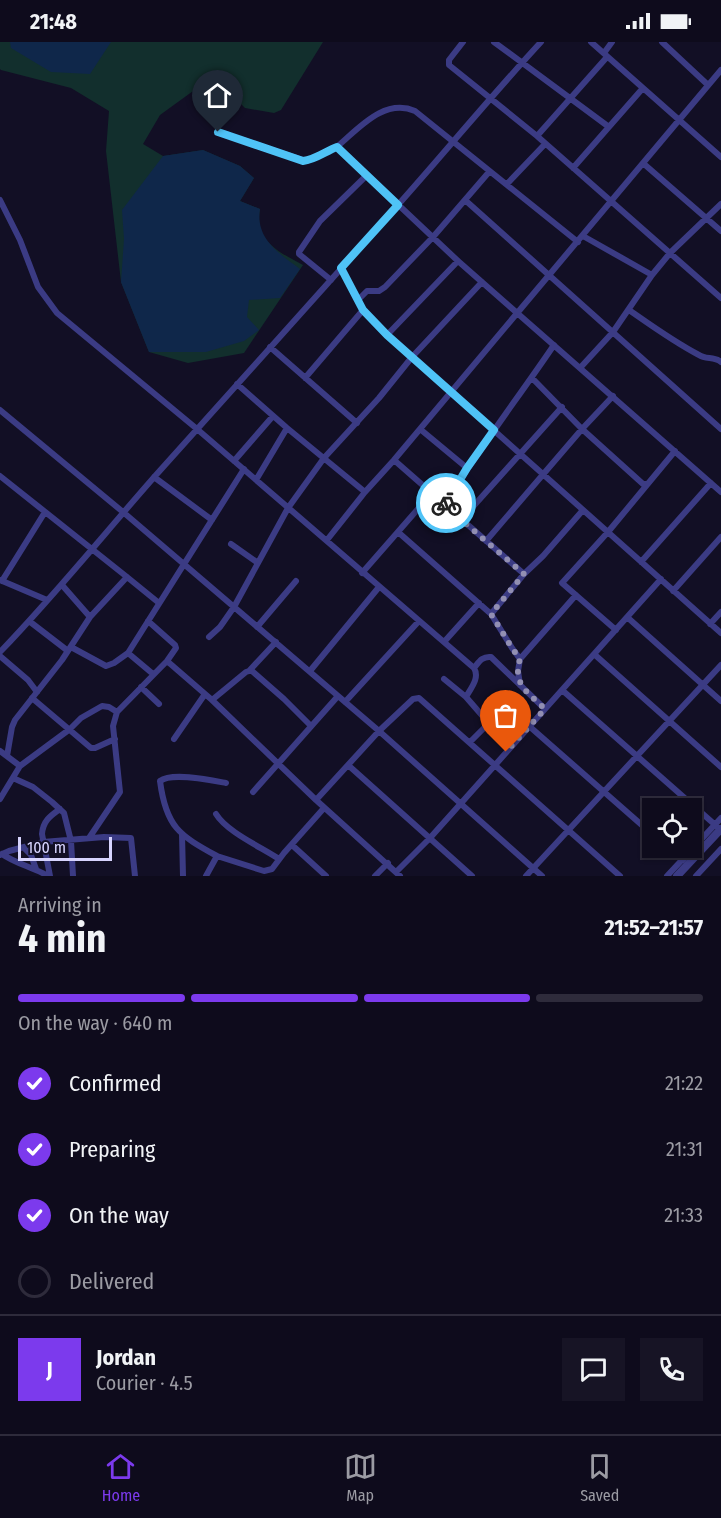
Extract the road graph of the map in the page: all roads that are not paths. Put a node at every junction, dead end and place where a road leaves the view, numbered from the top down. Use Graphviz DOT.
graph roads {
  1 [pos="463,42"];
  2 [pos="494,42"];
  3 [pos="541,42"];
  4 [pos="591,42"];
  5 [pos="612,42"];
  6 [pos="662,42"];
  7 [pos="606,55"];
  8 [pos="522,63"];
  9 [pos="721,70"];
  10 [pos="708,85"];
  11 [pos="643,88"];
  12 [pos="491,99"];
  13 [pos="571,99"];
  14 [pos="680,121"];
  15 [pos="609,127"];
  16 [pos="218,132"];
  17 [pos="537,136"];
  18 [pos="454,142"];
  19 [pos="545,144"];
  20 [pos="337,147"];
  21 [pos="721,157"];
  22 [pos="644,164"];
  23 [pos="573,168"];
  24 [pos="489,172"];
  25 [pos="366,176"];
  26 [pos="507,184"];
  27 [pos="0,200"];
  28 [pos="465,201"];
  29 [pos="611,202"];
  30 [pos="721,204"];
  31 [pos="398,205"];
  32 [pos="706,218"];
  33 [pos="721,231"];
  34 [pos="433,237"];
  35 [pos="580,239"];
  36 [pos="670,253"];
  37 [pos="458,261"];
  38 [pos="341,268"];
  39 [pos="652,275"];
  40 [pos="549,276"];
  41 [pos="331,280"];
  42 [pos="482,282"];
  43 [pos="721,297"];
  44 [pos="358,300"];
  45 [pos="363,310"];
  46 [pos="628,310"];
  47 [pos="518,313"];
  48 [pos="613,332"];
  49 [pos="387,335"];
  50 [pos="554,345"];
  51 [pos="270,347"];
  52 [pos="412,357"];
  53 [pos="721,362"];
  54 [pos="580,368"];
  55 [pos="305,378"];
  56 [pos="532,378"];
  57 [pos="237,384"];
  58 [pos="451,392"];
  59 [pos="613,396"];
  60 [pos="562,407"];
  61 [pos="0,410"];
  62 [pos="273,416"];
  63 [pos="357,423"];
  64 [pos="286,428"];
  65 [pos="197,429"];
  66 [pos="420,429"];
  67 [pos="582,429"];
  68 [pos="721,429"];
  69 [pos="494,430"];
  70 [pos="675,451"];
  71 [pos="520,453"];
  72 [pos="324,458"];
  73 [pos="394,460"];
  74 [pos="234,461"];
  75 [pos="467,468"];
  76 [pos="243,469"];
  77 [pos="544,475"];
  78 [pos="0,476"];
  79 [pos="154,477"];
  80 [pos="256,480"];
  81 [pos="711,483"];
  82 [pos="646,484"];
  83 [pos="365,492"];
  84 [pos="721,492"];
  85 [pos="431,494"];
  86 [pos="444,505"];
  87 [pos="288,508"];
  88 [pos="583,510"];
  89 [pos="45,512"];
  90 [pos="123,512"];
  91 [pos="462,519"];
  92 [pos="212,520"];
  93 [pos="398,532"];
  94 [pos="608,532"];
  95 [pos="721,537"];
  96 [pos="327,540"];
  97 [pos="486,541"];
  98 [pos="231,544"];
  99 [pos="93,549"];
  100 [pos="641,562"];
  101 [pos="258,563"];
  102 [pos="184,564"];
  103 [pos="362,573"];
  104 [pos="524,574"];
  105 [pos="127,577"];
  106 [pos="661,579"];
  107 [pos="1,580"];
  108 [pos="296,581"];
  109 [pos="62,585"];
  110 [pos="379,587"];
  111 [pos="674,591"];
  112 [pos="576,595"];
  113 [pos="48,600"];
  114 [pos="159,603"];
  115 [pos="479,603"];
  116 [pos="234,607"];
  117 [pos="721,612"];
  118 [pos="491,614"];
  119 [pos="90,617"];
  120 [pos="627,617"];
  121 [pos="29,621"];
  122 [pos="148,621"];
  123 [pos="419,621"];
  124 [pos="710,624"];
  125 [pos="257,627"];
  126 [pos="615,630"];
  127 [pos="721,633"];
  128 [pos="208,637"];
  129 [pos="276,642"];
  130 [pos="444,642"];
  131 [pos="69,649"];
  132 [pos="0,652"];
  133 [pos="128,653"];
  134 [pos="594,654"];
  135 [pos="0,656"];
  136 [pos="520,659"];
  137 [pos="167,661"];
  138 [pos="721,665"];
  139 [pos="474,668"];
  140 [pos="249,671"];
  141 [pos="310,671"];
  142 [pos="153,674"];
  143 [pos="444,679"];
  144 [pos="520,685"];
  145 [pos="702,685"];
  146 [pos="141,687"];
  147 [pos="562,690"];
  148 [pos="37,692"];
  149 [pos="205,694"];
  150 [pos="338,696"];
  151 [pos="466,697"];
  152 [pos="32,698"];
  153 [pos="212,700"];
  154 [pos="721,701"];
  155 [pos="345,702"];
  156 [pos="159,704"];
  157 [pos="545,709"];
  158 [pos="117,712"];
  159 [pos="669,720"];
  160 [pos="311,726"];
  161 [pos="529,726"];
  162 [pos="70,729"];
  163 [pos="379,731"];
  164 [pos="115,739"];
  165 [pos="174,739"];
  166 [pos="470,742"];
  167 [pos="0,751"];
  168 [pos="7,756"];
  169 [pos="637,756"];
  170 [pos="277,763"];
  171 [pos="348,765"];
  172 [pos="495,765"];
  173 [pos="20,766"];
  174 [pos="721,766"];
  175 [pos="13,778"];
  176 [pos="226,783"];
  177 [pos="603,791"];
  178 [pos="253,792"];
  179 [pos="0,799"];
  180 [pos="316,800"];
  181 [pos="461,803"];
  182 [pos="324,808"];
  183 [pos="60,809"];
  184 [pos="216,814"];
  185 [pos="721,818"];
  186 [pos="642,825"];
  187 [pos="719,828"];
  188 [pos="568,830"];
  189 [pos="182,834"];
  190 [pos="89,838"];
  191 [pos="430,838"];
  192 [pos="71,841"];
  193 [pos="43,842"];
  194 [pos="292,844"];
  195 [pos="34,845"];
  196 [pos="24,848"];
  197 [pos="721,849"];
  198 [pos="1,855"];
  199 [pos="31,855"];
  200 [pos="217,856"];
  201 [pos="718,856"];
  202 [pos="681,858"];
  203 [pos="279,859"];
  204 [pos="686,862"];
  205 [pos="387,863"];
  206 [pos="533,868"];
  207 [pos="36,869"];
  208 [pos="398,874"];
  209 [pos="46,875"];
  210 [pos="73,876"];
  211 [pos="135,876"];
  212 [pos="183,876"];
  213 [pos="206,876"];
  214 [pos="326,876"];
  215 [pos="375,876"];
  216 [pos="472,876"];
  217 [pos="526,876"];
  218 [pos="542,876"];
  219 [pos="620,876"];
  220 [pos="667,876"];
  221 [pos="677,876"];
  222 [pos="696,876"];
  1 -- 12 [label="street"];
  2 -- 8 [label="street"];
  3 -- 8 [label="street"];
  4 -- 7 [label="street"];
  5 -- 7 [label="street"];
  6 -- 10 [label="street"];
  7 -- 11 [label="street"];
  7 -- 13 [label="street"];
  8 -- 12 [label="street"];
  8 -- 13 [label="street"];
  9 -- 10 [label="street"];
  10 -- 14 [label="street"];
  11 -- 14 [label="street"];
  11 -- 15 [label="street"];
  12 -- 17 [label="street"];
  12 -- 18 [label="street"];
  13 -- 15 [label="street"];
  13 -- 17 [label="street"];
  14 -- 21 [label="street"];
  14 -- 22 [label="street"];
  15 -- 23 [label="street"];
  16 -- 20 [label="street"];
  17 -- 19 [label="street"];
  18 -- 20 [label="street"];
  18 -- 24 [label="street"];
  18 -- 31 [label="street"];
  19 -- 23 [label="street"];
  19 -- 26 [label="street"];
  20 -- 25 [label="street"];
  22 -- 29 [label="street"];
  22 -- 32 [label="street"];
  23 -- 29 [label="street"];
  24 -- 26 [label="street"];
  24 -- 28 [label="street"];
  25 -- 31 [label="street"];
  25 -- 41 [label="street"];
  26 -- 35 [label="street"];
  27 -- 65 [label="street"];
  28 -- 34 [label="street"];
  28 -- 40 [label="street"];
  29 -- 35 [label="street"];
  29 -- 36 [label="street"];
  30 -- 32 [label="street"];
  31 -- 34 [label="street"];
  31 -- 38 [label="street"];
  32 -- 33 [label="street"];
  32 -- 36 [label="street"];
  34 -- 37 [label="street"];
  34 -- 44 [label="street"];
  35 -- 39 [label="street"];
  35 -- 40 [label="street"];
  36 -- 39 [label="street"];
  36 -- 43 [label="street"];
  37 -- 42 [label="street"];
  37 -- 49 [label="street"];
  38 -- 41 [label="street"];
  38 -- 44 [label="street"];
  39 -- 46 [label="street"];
  40 -- 47 [label="street"];
  40 -- 48 [label="street"];
  41 -- 51 [label="street"];
  42 -- 47 [label="street"];
  42 -- 52 [label="street"];
  44 -- 45 [label="street"];
  45 -- 49 [label="street"];
  45 -- 55 [label="street"];
  46 -- 48 [label="street"];
  46 -- 53 [label="street"];
  47 -- 50 [label="street"];
  47 -- 58 [label="street"];
  48 -- 54 [label="street"];
  48 -- 68 [label="street"];
  49 -- 52 [label="street"];
  50 -- 54 [label="street"];
  50 -- 56 [label="street"];
  51 -- 55 [label="street"];
  51 -- 57 [label="street"];
  52 -- 58 [label="street"];
  52 -- 63 [label="street"];
  54 -- 59 [label="street"];
  55 -- 63 [label="street"];
  56 -- 60 [label="street"];
  56 -- 69 [label="street"];
  57 -- 62 [label="street"];
  57 -- 65 [label="street"];
  58 -- 66 [label="street"];
  58 -- 69 [label="street"];
  59 -- 67 [label="street"];
  59 -- 70 [label="street"];
  60 -- 67 [label="street"];
  60 -- 71 [label="street"];
  61 -- 90 [label="street"];
  62 -- 64 [label="street"];
  62 -- 74 [label="street"];
  63 -- 72 [label="street"];
  64 -- 72 [label="street"];
  64 -- 80 [label="street"];
  65 -- 74 [label="street"];
  65 -- 79 [label="street"];
  66 -- 73 [label="street"];
  66 -- 75 [label="street"];
  67 -- 77 [label="street"];
  67 -- 82 [label="street"];
  69 -- 71 [label="street"];
  69 -- 75 [label="street"];
  70 -- 81 [label="street"];
  70 -- 82 [label="street"];
  71 -- 77 [label="street"];
  71 -- 91 [label="street"];
  72 -- 83 [label="street"];
  72 -- 87 [label="street"];
  73 -- 83 [label="street"];
  73 -- 85 [label="street"];
  74 -- 76 [label="street"];
  75 -- 86 [label="street"];
  76 -- 80 [label="street"];
  76 -- 92 [label="street"];
  77 -- 88 [label="street"];
  77 -- 97 [label="street"];
  78 -- 89 [label="street"];
  79 -- 90 [label="street"];
  79 -- 92 [label="street"];
  80 -- 87 [label="street"];
  81 -- 84 [label="street"];
  81 -- 100 [label="street"];
  82 -- 94 [label="street"];
  83 -- 96 [label="street"];
  85 -- 86 [label="street"];
  85 -- 93 [label="street"];
  86 -- 91 [label="street"];
  87 -- 96 [label="street"];
  87 -- 101 [label="street"];
  88 -- 94 [label="street"];
  88 -- 104 [label="street"];
  89 -- 99 [label="street"];
  89 -- 107 [label="street"];
  90 -- 99 [label="street"];
  90 -- 102 [label="street"];
  91 -- 97 [label="street"];
  92 -- 102 [label="street"];
  93 -- 103 [label="street"];
  93 -- 115 [label="street"];
  94 -- 100 [label="street"];
  94 -- 112 [label="street"];
  95 -- 111 [label="street"];
  96 -- 103 [label="street"];
  97 -- 104 [label="street"];
  98 -- 101 [label="street"];
  99 -- 105 [label="street"];
  99 -- 109 [label="street"];
  100 -- 106 [label="street"];
  101 -- 116 [label="street"];
  102 -- 114 [label="street"];
  102 -- 116 [label="street"];
  103 -- 110 [label="street"];
  104 -- 118 [label="street"];
  105 -- 114 [label="street"];
  105 -- 119 [label="street"];
  106 -- 111 [label="street"];
  106 -- 120 [label="street"];
  107 -- 113 [label="street"];
  108 -- 125 [label="street"];
  109 -- 113 [label="street"];
  109 -- 119 [label="street"];
  110 -- 123 [label="street"];
  110 -- 141 [label="street"];
  111 -- 124 [label="street"];
  112 -- 126 [label="street"];
  112 -- 136 [label="street"];
  113 -- 121 [label="street"];
  114 -- 122 [label="street"];
  115 -- 118 [label="street"];
  115 -- 130 [label="street"];
  116 -- 125 [label="street"];
  116 -- 128 [label="street"];
  117 -- 124 [label="street"];
  118 -- 136 [label="street"];
  119 -- 131 [label="street"];
  120 -- 126 [label="street"];
  120 -- 145 [label="street"];
  121 -- 131 [label="street"];
  121 -- 132 [label="street"];
  122 -- 133 [label="street"];
  122 -- 137 [label="street"];
  123 -- 130 [label="street"];
  123 -- 155 [label="street"];
  124 -- 127 [label="street"];
  125 -- 129 [label="street"];
  126 -- 134 [label="street"];
  129 -- 140 [label="street"];
  129 -- 141 [label="street"];
  130 -- 139 [label="street"];
  131 -- 133 [label="street"];
  131 -- 148 [label="street"];
  133 -- 142 [label="street"];
  134 -- 147 [label="street"];
  134 -- 159 [label="street"];
  135 -- 148 [label="street"];
  136 -- 144 [label="street"];
  137 -- 142 [label="street"];
  137 -- 149 [label="street"];
  138 -- 145 [label="street"];
  139 -- 144 [label="street"];
  139 -- 151 [label="street"];
  140 -- 153 [label="street"];
  140 -- 160 [label="street"];
  141 -- 150 [label="street"];
  142 -- 146 [label="street"];
  143 -- 151 [label="street"];
  144 -- 157 [label="street"];
  145 -- 154 [label="street"];
  145 -- 159 [label="street"];
  146 -- 156 [label="street"];
  146 -- 158 [label="street"];
  147 -- 157 [label="street"];
  147 -- 169 [label="street"];
  148 -- 152 [label="street"];
  149 -- 153 [label="street"];
  149 -- 165 [label="street"];
  150 -- 155 [label="street"];
  150 -- 160 [label="street"];
  151 -- 166 [label="street"];
  152 -- 162 [label="street"];
  152 -- 168 [label="street"];
  153 -- 170 [label="street"];
  155 -- 163 [label="street"];
  157 -- 161 [label="street"];
  158 -- 162 [label="street"];
  158 -- 164 [label="street"];
  159 -- 169 [label="street"];
  159 -- 174 [label="street"];
  160 -- 170 [label="street"];
  161 -- 172 [label="street"];
  161 -- 177 [label="street"];
  162 -- 164 [label="street"];
  162 -- 173 [label="street"];
  163 -- 166 [label="street"];
  163 -- 171 [label="street"];
  163 -- 181 [label="street"];
  164 -- 190 [label="street"];
  166 -- 172 [label="street"];
  167 -- 168 [label="street"];
  168 -- 173 [label="street"];
  169 -- 177 [label="street"];
  169 -- 187 [label="street"];
  170 -- 178 [label="street"];
  170 -- 180 [label="street"];
  171 -- 180 [label="street"];
  171 -- 191 [label="street"];
  172 -- 181 [label="street"];
  172 -- 188 [label="street"];
  173 -- 175 [label="street"];
  175 -- 179 [label="street"];
  175 -- 183 [label="street"];
  176 -- 189 [label="street"];
  177 -- 186 [label="street"];
  177 -- 188 [label="street"];
  180 -- 182 [label="street"];
  181 -- 191 [label="street"];
  181 -- 206 [label="street"];
  182 -- 194 [label="street"];
  182 -- 205 [label="street"];
  183 -- 192 [label="street"];
  183 -- 193 [label="street"];
  184 -- 203 [label="street"];
  185 -- 187 [label="street"];
  187 -- 204 [label="street"];
  188 -- 206 [label="street"];
  188 -- 219 [label="street"];
  189 -- 200 [label="street"];
  189 -- 212 [label="street"];
  190 -- 192 [label="street"];
  190 -- 211 [label="street"];
  191 -- 208 [label="street"];
  191 -- 216 [label="street"];
  192 -- 193 [label="street"];
  192 -- 210 [label="street"];
  193 -- 195 [label="street"];
  193 -- 209 [label="street"];
  194 -- 203 [label="street"];
  194 -- 214 [label="street"];
  195 -- 196 [label="street"];
  195 -- 199 [label="street"];
  196 -- 198 [label="street"];
  196 -- 199 [label="street"];
  197 -- 201 [label="street"];
  198 -- 207 [label="street"];
  199 -- 207 [label="street"];
  200 -- 203 [label="street"];
  200 -- 213 [label="street"];
  201 -- 222 [label="street"];
  202 -- 204 [label="street"];
  204 -- 220 [label="street"];
  204 -- 221 [label="street"];
  205 -- 208 [label="street"];
  205 -- 215 [label="street"];
  206 -- 217 [label="street"];
  206 -- 218 [label="street"];
  207 -- 209 [label="street"];
}
